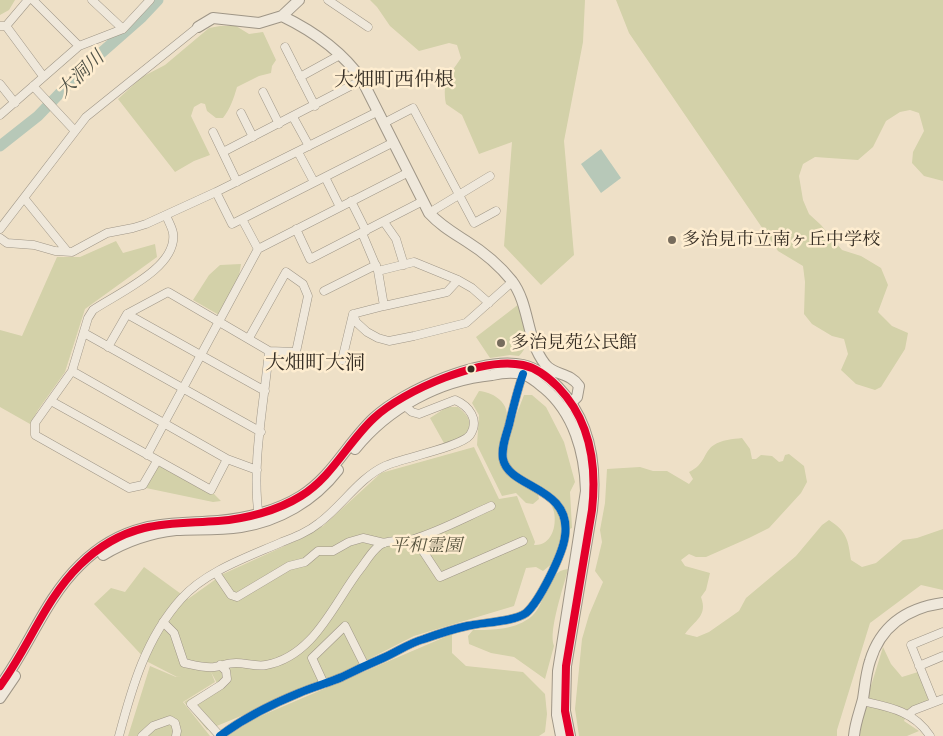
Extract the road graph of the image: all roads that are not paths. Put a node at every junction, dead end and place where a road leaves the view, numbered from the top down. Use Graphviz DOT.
graph roads {
  1 [pos="28,0"];
  2 [pos="33,0"];
  3 [pos="92,0"];
  4 [pos="150,0"];
  5 [pos="299,0"];
  6 [pos="328,0"];
  7 [pos="282,16"];
  8 [pos="3,26"];
  9 [pos="198,27"];
  10 [pos="368,27"];
  11 [pos="123,29"];
  12 [pos="79,46"];
  13 [pos="285,47"];
  14 [pos="340,55"];
  15 [pos="43,76"];
  16 [pos="300,77"];
  17 [pos="362,80"];
  18 [pos="0,84"];
  19 [pos="34,86"];
  20 [pos="264,92"];
  21 [pos="14,103"];
  22 [pos="315,106"];
  23 [pos="377,112"];
  24 [pos="241,113"];
  25 [pos="0,115"];
  26 [pos="293,116"];
  27 [pos="384,123"];
  28 [pos="279,124"];
  29 [pos="75,131"];
  30 [pos="214,132"];
  31 [pos="253,137"];
  32 [pos="394,142"];
  33 [pos="309,146"];
  34 [pos="223,152"];
  35 [pos="298,152"];
  36 [pos="408,172"];
  37 [pos="490,176"];
  38 [pos="325,177"];
  39 [pos="237,182"];
  40 [pos="314,182"];
  41 [pos="216,192"];
  42 [pos="459,195"];
  43 [pos="24,198"];
  44 [pos="351,201"];
  45 [pos="424,201"];
  46 [pos="340,207"];
  47 [pos="496,210"];
  48 [pos="429,213"];
  49 [pos="166,215"];
  50 [pos="242,219"];
  51 [pos="384,222"];
  52 [pos="0,229"];
  53 [pos="296,230"];
  54 [pos="364,232"];
  55 [pos="0,238"];
  56 [pos="258,249"];
  57 [pos="67,252"];
  58 [pos="404,265"];
  59 [pos="377,268"];
  60 [pos="458,280"];
  61 [pos="512,282"];
  62 [pos="324,291"];
  63 [pos="488,303"];
  64 [pos="384,306"];
  65 [pos="127,314"];
  66 [pos="353,314"];
  67 [pos="220,321"];
  68 [pos="84,333"];
  69 [pos="249,338"];
  70 [pos="108,346"];
  71 [pos="270,350"];
  72 [pos="202,355"];
  73 [pos="342,360"];
  74 [pos="72,371"];
  75 [pos="523,374"];
  76 [pos="182,388"];
  77 [pos="266,391"];
  78 [pos="50,401"];
  79 [pos="404,405"];
  80 [pos="568,406"];
  81 [pos="163,424"];
  82 [pos="261,432"];
  83 [pos="147,455"];
  84 [pos="228,459"];
  85 [pos="157,461"];
  86 [pos="257,470"];
  87 [pos="491,506"];
  88 [pos="259,518"];
  89 [pos="415,539"];
  90 [pos="523,541"];
  91 [pos="384,543"];
  92 [pos="216,573"];
  93 [pos="943,603"];
  94 [pos="164,622"];
  95 [pos="943,632"];
  96 [pos="943,656"];
  97 [pos="220,665"];
  98 [pos="365,666"];
  99 [pos="920,666"];
  100 [pos="324,684"];
  101 [pos="0,686"];
  102 [pos="0,698"];
  103 [pos="943,699"];
  104 [pos="862,701"];
  105 [pos="934,702"];
  106 [pos="909,714"];
  107 [pos="119,736"];
  108 [pos="142,736"];
  109 [pos="176,736"];
  110 [pos="220,736"];
  111 [pos="561,736"];
  112 [pos="570,736"];
  113 [pos="854,736"];
  114 [pos="930,736"];
  1 -- 8 [label="street"];
  2 -- 12 [label="street"];
  3 -- 11 [label="street"];
  4 -- 11 [label="street"];
  5 -- 7 [label="street"];
  6 -- 10 [label="street"];
  7 -- 9 [label="street"];
  7 -- 14 [label="street"];
  8 -- 15 [label="street"];
  9 -- 29 [label="street"];
  11 -- 12 [label="street"];
  12 -- 15 [label="street"];
  13 -- 16 [label="street"];
  14 -- 16 [label="street"];
  14 -- 17 [label="street"];
  15 -- 19 [label="street"];
  16 -- 22 [label="street"];
  17 -- 22 [label="street"];
  17 -- 23 [label="street"];
  18 -- 21 [label="street"];
  19 -- 21 [label="street"];
  19 -- 29 [label="street"];
  20 -- 28 [label="street"];
  21 -- 25 [label="street"];
  22 -- 26 [label="street"];
  23 -- 27 [label="street"];
  23 -- 33 [label="street"];
  24 -- 31 [label="street"];
  26 -- 28 [label="street"];
  26 -- 33 [label="street"];
  27 -- 32 [label="street"];
  27 -- 42 [label="street"];
  28 -- 31 [label="street"];
  29 -- 43 [label="street"];
  30 -- 34 [label="street"];
  31 -- 34 [label="street"];
  32 -- 36 [label="street"];
  32 -- 38 [label="street"];
  33 -- 35 [label="street"];
  34 -- 39 [label="street"];
  35 -- 39 [label="street"];
  35 -- 40 [label="street"];
  36 -- 44 [label="street"];
  36 -- 45 [label="street"];
  37 -- 42 [label="street"];
  38 -- 40 [label="street"];
  38 -- 46 [label="street"];
  39 -- 41 [label="street"];
  40 -- 50 [label="street"];
  41 -- 49 [label="street"];
  41 -- 50 [label="street"];
  42 -- 47 [label="street"];
  42 -- 48 [label="street"];
  43 -- 52 [label="street"];
  43 -- 57 [label="street"];
  44 -- 46 [label="street"];
  44 -- 54 [label="street"];
  45 -- 48 [label="street"];
  45 -- 51 [label="street"];
  46 -- 53 [label="street"];
  48 -- 61 [label="street"];
  49 -- 57 [label="street"];
  49 -- 68 [label="street"];
  50 -- 56 [label="street"];
  51 -- 54 [label="street"];
  51 -- 58 [label="street"];
  53 -- 54 [label="street"];
  53 -- 56 [label="street"];
  54 -- 59 [label="street"];
  55 -- 57 [label="street"];
  56 -- 67 [label="street"];
  58 -- 59 [label="street"];
  58 -- 60 [label="street"];
  59 -- 62 [label="street"];
  59 -- 64 [label="street"];
  60 -- 63 [label="street"];
  60 -- 64 [label="street"];
  61 -- 63 [label="street"];
  61 -- 80 [label="street"];
  63 -- 66 [label="street"];
  64 -- 66 [label="street"];
  65 -- 67 [label="street"];
  65 -- 70 [label="street"];
  65 -- 72 [label="street"];
  66 -- 73 [label="street"];
  67 -- 69 [label="street"];
  67 -- 72 [label="street"];
  68 -- 70 [label="street"];
  68 -- 74 [label="street"];
  69 -- 71 [label="street"];
  69 -- 71 [label="street"];
  70 -- 76 [label="street"];
  71 -- 77 [label="street"];
  72 -- 76 [label="street"];
  72 -- 77 [label="street"];
  74 -- 78 [label="street"];
  74 -- 81 [label="street"];
  75 -- 79 [label="street"];
  75 -- 80 [label="street"];
  75 -- 98 [label="street"];
  76 -- 81 [label="street"];
  76 -- 82 [label="street"];
  77 -- 82 [label="street"];
  78 -- 83 [label="street"];
  78 -- 85 [label="street"];
  79 -- 88 [label="street"];
  79 -- 92 [label="street"];
  80 -- 88 [label="street"];
  80 -- 111 [label="street"];
  80 -- 112 [label="street"];
  81 -- 83 [label="street"];
  81 -- 84 [label="street"];
  82 -- 86 [label="street"];
  83 -- 85 [label="street"];
  84 -- 85 [label="street"];
  84 -- 86 [label="street"];
  86 -- 88 [label="street"];
  87 -- 89 [label="street"];
  88 -- 101 [label="street"];
  88 -- 102 [label="street"];
  89 -- 90 [label="street"];
  89 -- 91 [label="street"];
  91 -- 92 [label="street"];
  91 -- 97 [label="street"];
  92 -- 94 [label="street"];
  93 -- 104 [label="street"];
  94 -- 97 [label="street"];
  94 -- 107 [label="street"];
  95 -- 99 [label="street"];
  96 -- 99 [label="street"];
  97 -- 110 [label="street"];
  98 -- 100 [label="street"];
  98 -- 100 [label="street"];
  99 -- 105 [label="street"];
  100 -- 110 [label="street"];
  103 -- 105 [label="street"];
  104 -- 106 [label="street"];
  104 -- 113 [label="street"];
  105 -- 106 [label="street"];
  106 -- 114 [label="street"];
  108 -- 109 [label="street"];
}
